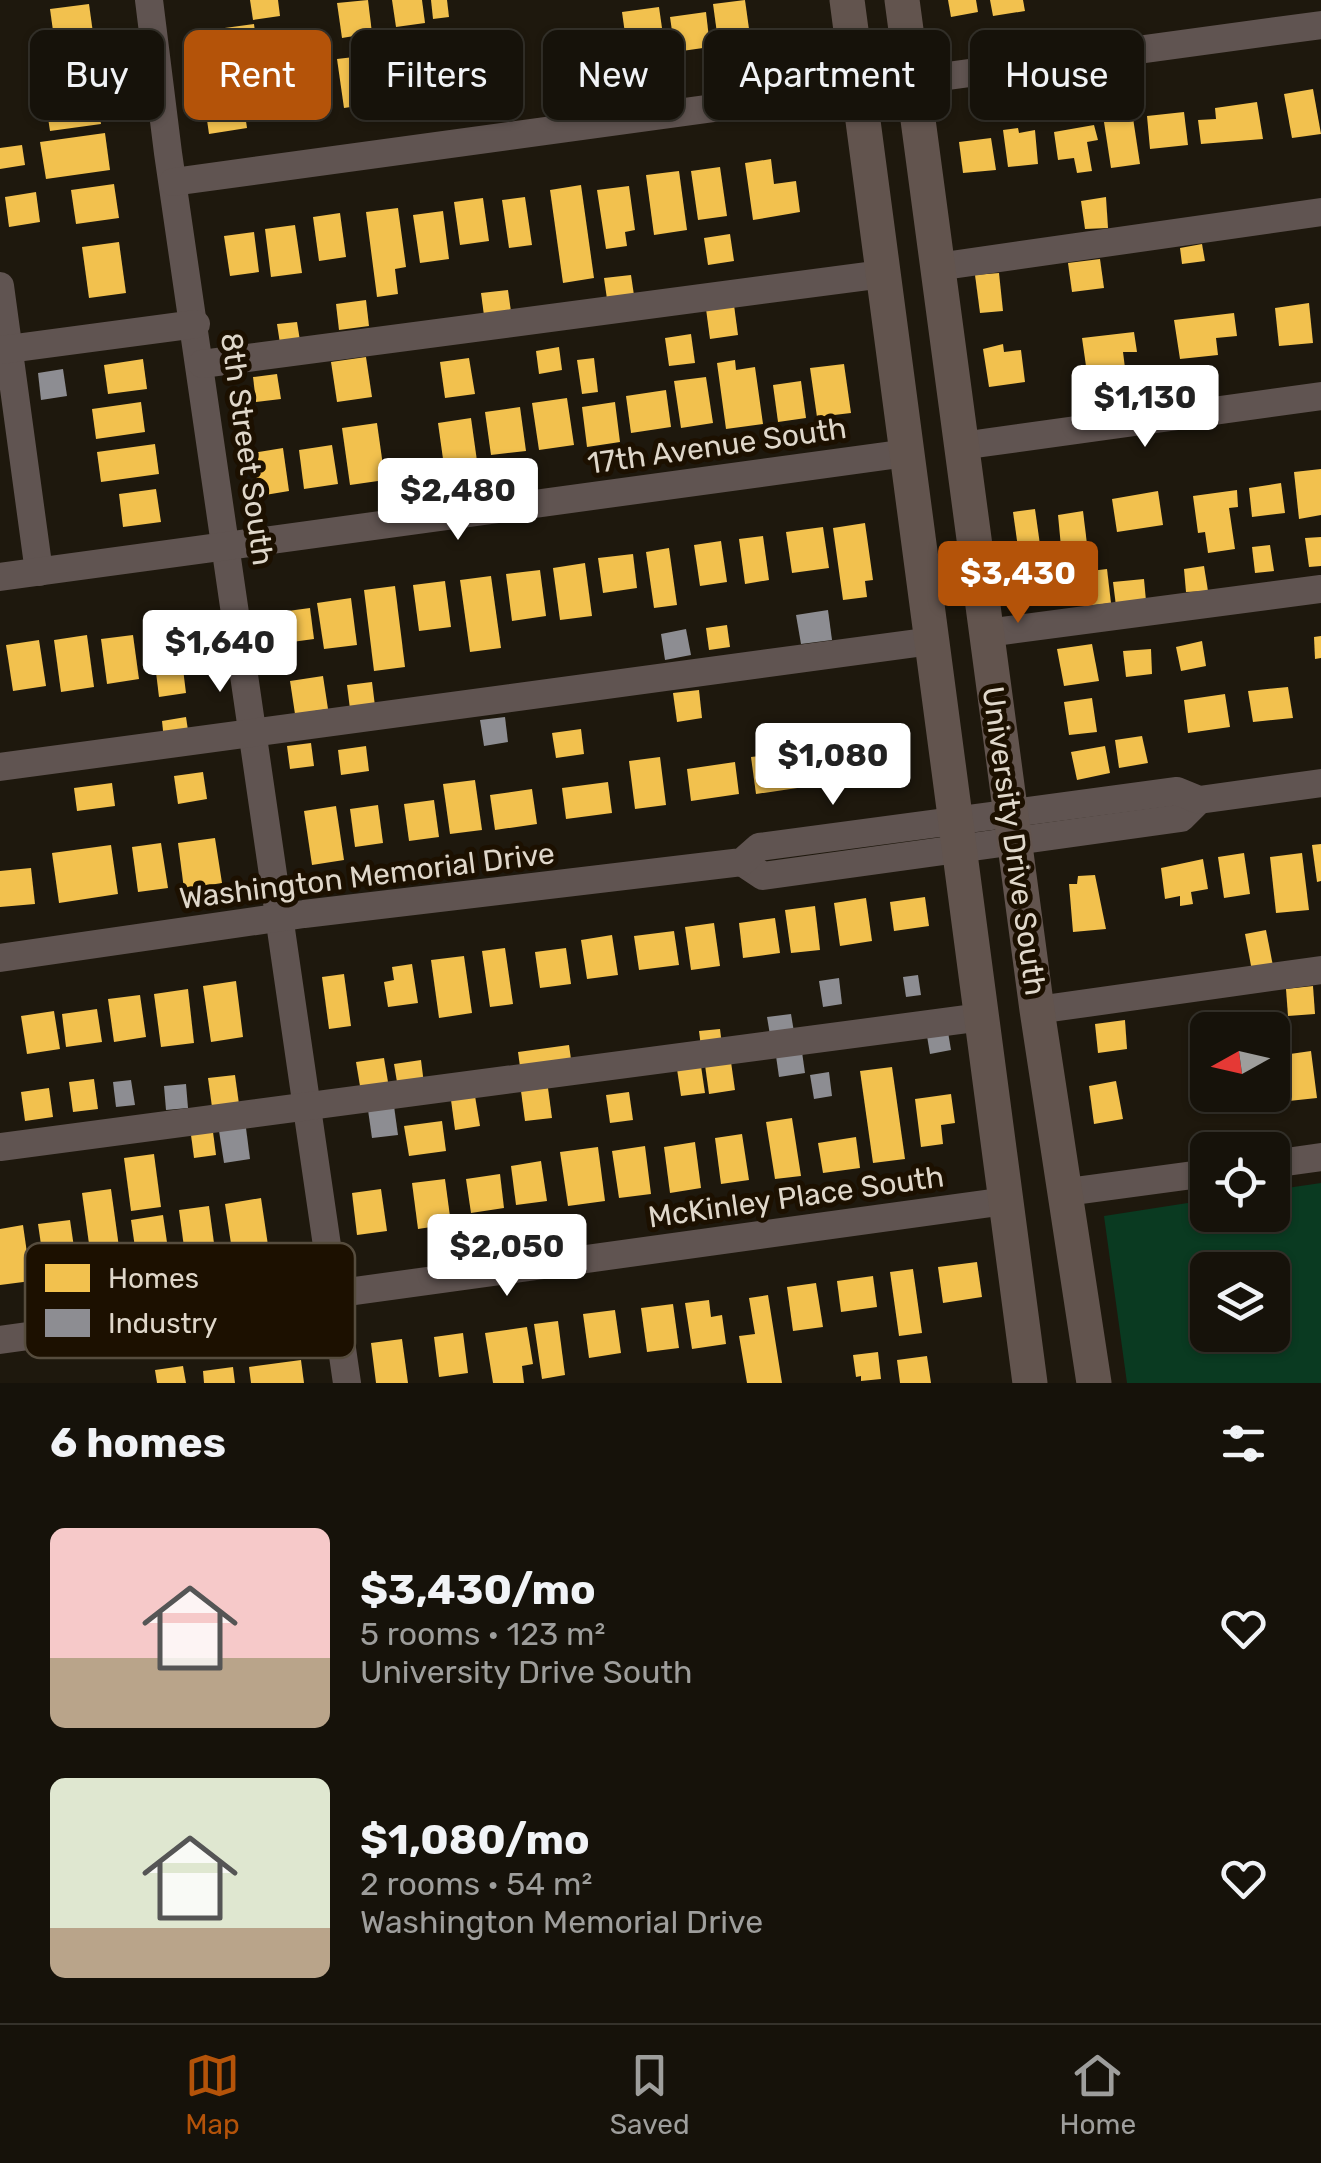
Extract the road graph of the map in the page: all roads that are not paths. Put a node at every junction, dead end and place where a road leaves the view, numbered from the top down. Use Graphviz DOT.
graph roads {
  1 [pos="150,0"];
  2 [pos="847,0"];
  3 [pos="902,0"];
  4 [pos="1321,24"];
  5 [pos="851,30"];
  6 [pos="906,30"];
  7 [pos="950,76"];
  8 [pos="704,109"];
  9 [pos="862,120"];
  10 [pos="918,120"];
  11 [pos="173,182"];
  12 [pos="1321,212"];
  13 [pos="938,266"];
  14 [pos="883,274"];
  15 [pos="0,286"];
  16 [pos="196,324"];
  17 [pos="5,349"];
  18 [pos="202,364"];
  19 [pos="1321,396"];
  20 [pos="962,446"];
  21 [pos="907,453"];
  22 [pos="228,546"];
  23 [pos="38,572"];
  24 [pos="0,577"];
  25 [pos="1321,589"];
  26 [pos="986,633"];
  27 [pos="932,641"];
  28 [pos="254,732"];
  29 [pos="0,767"];
  30 [pos="1321,782"];
  31 [pos="1013,829"];
  32 [pos="957,835"];
  33 [pos="281,918"];
  34 [pos="0,958"];
  35 [pos="1321,970"];
  36 [pos="1037,1010"];
  37 [pos="982,1017"];
  38 [pos="308,1105"];
  39 [pos="0,1146"];
  40 [pos="1321,1157"];
  41 [pos="1290,1161"];
  42 [pos="1190,1175"];
  43 [pos="1067,1192"];
  44 [pos="1006,1201"];
  45 [pos="328,1243"];
  46 [pos="355,1291"];
  47 [pos="25,1337"];
  48 [pos="0,1340"];
  49 [pos="344,1358"];
  50 [pos="347,1383"];
  51 [pos="1030,1383"];
  52 [pos="1094,1383"];
  1 -- 11 [label="street, 8th Street South"];
  2 -- 5 [label="main road, University Drive South"];
  3 -- 6 [label="main road, University Drive South"];
  4 -- 7 [label="street"];
  8 -- 11 [label="street"];
  9 -- 14 [label="main road, University Drive South"];
  10 -- 13 [label="main road, University Drive South"];
  11 -- 16 [label="street, 8th Street South"];
  12 -- 13 [label="street"];
  13 -- 20 [label="main road, University Drive South"];
  14 -- 18 [label="street"];
  14 -- 21 [label="main road, University Drive South"];
  15 -- 17 [label="street"];
  16 -- 17 [label="street"];
  16 -- 18 [label="street, 8th Street South"];
  17 -- 23 [label="street"];
  18 -- 22 [label="street, 8th Street South"];
  19 -- 20 [label="street"];
  20 -- 26 [label="main road, University Drive South"];
  21 -- 22 [label="street, 17th Avenue South"];
  21 -- 27 [label="main road, University Drive South"];
  22 -- 23 [label="street, 17th Avenue South"];
  22 -- 28 [label="street, 8th Street South"];
  23 -- 24 [label="street, 17th Avenue South"];
  25 -- 26 [label="street"];
  26 -- 31 [label="main road, University Drive South"];
  27 -- 28 [label="street"];
  27 -- 32 [label="main road, University Drive South"];
  28 -- 29 [label="street"];
  28 -- 33 [label="street, 8th Street South"];
  30 -- 31 [label="street, Washington Memorial Drive"];
  31 -- 32 [label="street, Washington Memorial Drive"];
  31 -- 36 [label="main road, University Drive South"];
  32 -- 33 [label="street, Washington Memorial Drive"];
  32 -- 37 [label="main road, University Drive South"];
  33 -- 34 [label="street, Washington Memorial Drive"];
  33 -- 38 [label="street, 8th Street South"];
  35 -- 36 [label="street"];
  36 -- 43 [label="main road, University Drive South"];
  37 -- 38 [label="street"];
  37 -- 44 [label="main road, University Drive South"];
  38 -- 39 [label="street"];
  38 -- 45 [label="street, 8th Street South"];
  40 -- 41 [label="street"];
  42 -- 43 [label="street"];
  43 -- 52 [label="main road, University Drive South"];
  44 -- 46 [label="street, McKinley Place South"];
  44 -- 51 [label="main road, University Drive South"];
  47 -- 48 [label="street, McKinley Place South"];
  49 -- 50 [label="street, 8th Street South"];
}
